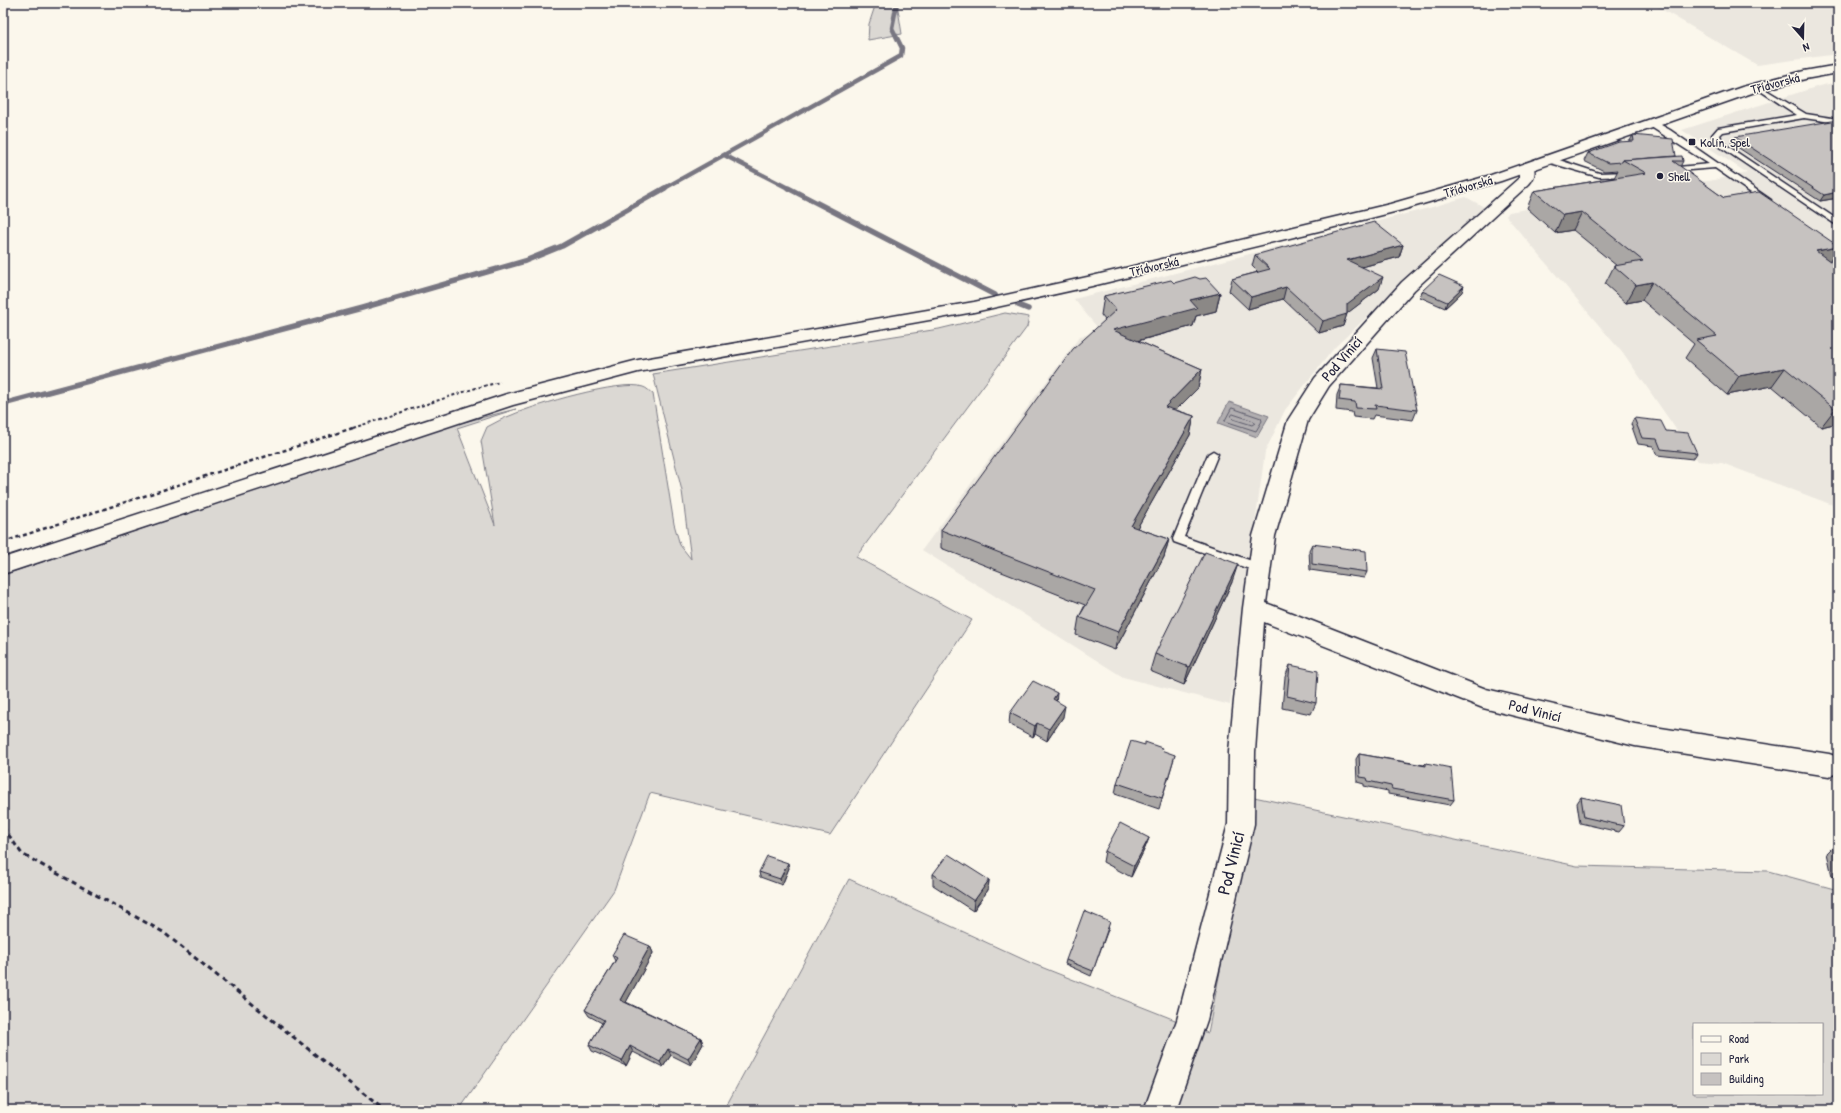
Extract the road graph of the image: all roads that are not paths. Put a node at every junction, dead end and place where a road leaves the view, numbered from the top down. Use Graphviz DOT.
graph roads {
  1 [pos="1838,69"];
  2 [pos="1758,87"];
  3 [pos="1804,116"];
  4 [pos="1838,121"];
  5 [pos="1651,124"];
  6 [pos="1550,160"];
  7 [pos="1717,166"];
  8 [pos="1527,168"];
  9 [pos="1657,171"];
  10 [pos="1635,174"];
  11 [pos="1774,205"];
  12 [pos="1838,224"];
  13 [pos="1213,454"];
  14 [pos="3,566"];
  15 [pos="1259,568"];
  16 [pos="1254,608"];
  17 [pos="1829,765"];
  18 [pos="1160,1110"];
  1 -- 2 [label="main road, Třídvorská"];
  2 -- 3 [label="lane"];
  2 -- 5 [label="main road, Třídvorská"];
  3 -- 4 [label="lane"];
  3 -- 12 [label="lane"];
  5 -- 6 [label="main road, Třídvorská"];
  5 -- 7 [label="lane"];
  6 -- 8 [label="main road, Třídvorská"];
  6 -- 10 [label="lane"];
  7 -- 9 [label="lane"];
  7 -- 11 [label="lane"];
  8 -- 14 [label="main road, Třídvorská"];
  8 -- 15 [label="main road, Pod Vinicí"];
  13 -- 15 [label="lane"];
  15 -- 16 [label="main road, Pod Vinicí"];
  16 -- 17 [label="main road, Pod Vinicí"];
  16 -- 18 [label="main road, Pod Vinicí"];
}
